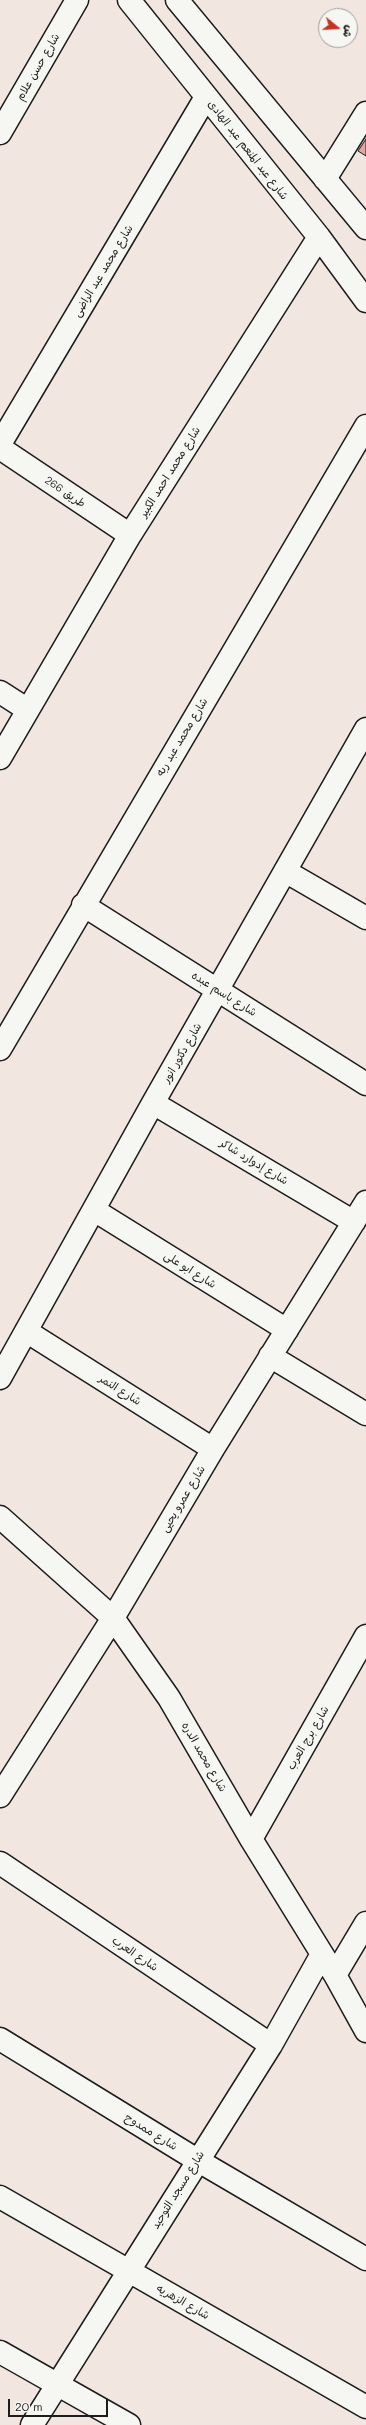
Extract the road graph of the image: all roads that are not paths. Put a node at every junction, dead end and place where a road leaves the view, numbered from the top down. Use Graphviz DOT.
graph roads {
  1 [pos="77,0"];
  2 [pos="129,0"];
  3 [pos="177,0"];
  4 [pos="206,97"];
  5 [pos="366,113"];
  6 [pos="0,133"];
  7 [pos="325,179"];
  8 [pos="366,228"];
  9 [pos="318,237"];
  10 [pos="366,301"];
  11 [pos="366,426"];
  12 [pos="0,444"];
  13 [pos="0,448"];
  14 [pos="130,535"];
  15 [pos="0,692"];
  16 [pos="28,710"];
  17 [pos="366,729"];
  18 [pos="0,758"];
  19 [pos="359,759"];
  20 [pos="285,871"];
  21 [pos="83,905"];
  22 [pos="366,918"];
  23 [pos="218,990"];
  24 [pos="0,1049"];
  25 [pos="366,1084"];
  26 [pos="153,1103"];
  27 [pos="366,1202"];
  28 [pos="94,1210"];
  29 [pos="357,1230"];
  30 [pos="287,1330"];
  31 [pos="26,1331"];
  32 [pos="270,1356"];
  33 [pos="0,1378"];
  34 [pos="366,1414"];
  35 [pos="213,1449"];
  36 [pos="0,1517"];
  37 [pos="113,1618"];
  38 [pos="366,1636"];
  39 [pos="0,1796"];
  40 [pos="251,1839"];
  41 [pos="0,1863"];
  42 [pos="366,1923"];
  43 [pos="322,1954"];
  44 [pos="335,1975"];
  45 [pos="366,2031"];
  46 [pos="0,2039"];
  47 [pos="271,2045"];
  48 [pos="197,2160"];
  49 [pos="0,2197"];
  50 [pos="366,2259"];
  51 [pos="128,2270"];
  52 [pos="0,2352"];
  53 [pos="56,2384"];
  54 [pos="366,2406"];
  55 [pos="32,2425"];
  56 [pos="130,2425"];
  1 -- 6 [label="street, شارع حسن علام"];
  2 -- 4 [label="street, شارع عبد المنعم عبد الهادى"];
  3 -- 7 [label="street"];
  4 -- 9 [label="street, شارع عبد المنعم عبد الهادى"];
  4 -- 12 [label="street, شارع محمد عبد الراضى"];
  5 -- 7 [label="street"];
  7 -- 8 [label="street"];
  9 -- 10 [label="street, شارع عبد المنعم عبد الهادى"];
  9 -- 14 [label="street, شارع محمد احمد الكبير"];
  11 -- 21 [label="street, شارع محمد عبد ربه"];
  13 -- 14 [label="street, طريق 266"];
  14 -- 16 [label="street, شارع محمد احمد الكبير"];
  15 -- 16 [label="street"];
  16 -- 18 [label="street, شارع محمد احمد الكبير"];
  17 -- 19 [label="street, شارع دكتور انور"];
  19 -- 20 [label="street, شارع دكتور انور"];
  20 -- 22 [label="street"];
  20 -- 23 [label="street, شارع دكتور انور"];
  21 -- 23 [label="street, شارع باسم عبده"];
  21 -- 24 [label="street, شارع محمد عبد ربه"];
  23 -- 25 [label="street, شارع باسم عبده"];
  23 -- 26 [label="street, شارع دكتور انور"];
  26 -- 28 [label="street, شارع دكتور انور"];
  26 -- 29 [label="street, شارع إدوارد شاكر"];
  27 -- 29 [label="street, شارع عمرو يحيى"];
  28 -- 30 [label="street, شارع ابو على"];
  28 -- 31 [label="street, شارع دكتور انور"];
  29 -- 30 [label="street, شارع عمرو يحيى"];
  30 -- 32 [label="street, شارع عمرو يحيى"];
  31 -- 33 [label="street, شارع دكتور انور"];
  31 -- 35 [label="street, شارع النمر"];
  32 -- 34 [label="street"];
  32 -- 35 [label="street, شارع عمرو يحيى"];
  35 -- 37 [label="street, شارع عمرو يحيى"];
  36 -- 37 [label="street, شارع محمد الدره"];
  37 -- 39 [label="street, شارع عمرو يحيى"];
  37 -- 40 [label="street, شارع محمد الدره"];
  38 -- 40 [label="street, شارع برج العرب"];
  40 -- 43 [label="street, شارع محمد الدره"];
  41 -- 47 [label="street, شارع العرب"];
  42 -- 44 [label="street"];
  43 -- 44 [label="street, شارع محمد الدره"];
  43 -- 47 [label="street, شارع مسجد التوحيد"];
  44 -- 45 [label="street, شارع محمد الدره"];
  46 -- 48 [label="street, شارع ممدوح"];
  47 -- 48 [label="street, شارع مسجد التوحيد"];
  48 -- 50 [label="street, شارع ممدوح"];
  48 -- 51 [label="street, شارع مسجد التوحيد"];
  49 -- 51 [label="street, شارع الزهريه"];
  51 -- 53 [label="street, شارع مسجد التوحيد"];
  51 -- 54 [label="street, شارع الزهريه"];
  52 -- 53 [label="street"];
  53 -- 55 [label="street, شارع مسجد التوحيد"];
  53 -- 56 [label="street"];
}
